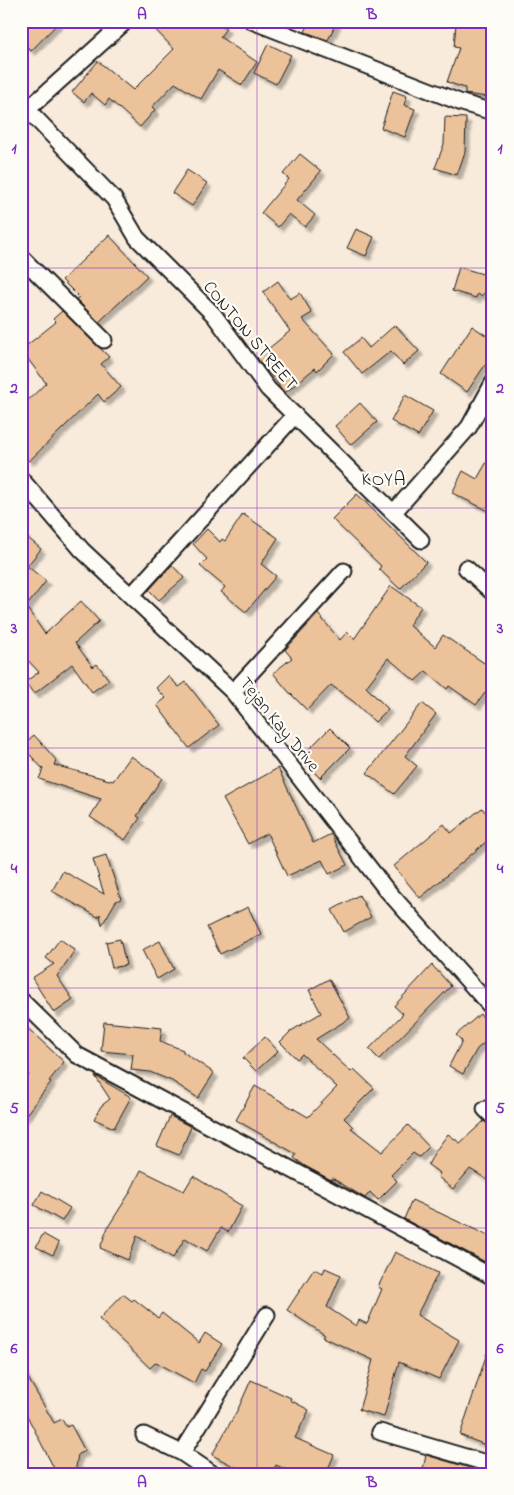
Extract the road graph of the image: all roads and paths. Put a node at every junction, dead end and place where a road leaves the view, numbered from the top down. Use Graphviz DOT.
graph roads {
  1 [pos="126,21"];
  2 [pos="252,21"];
  3 [pos="24,106"];
  4 [pos="493,112"];
  5 [pos="21,257"];
  6 [pos="104,340"];
  7 [pos="493,383"];
  8 [pos="295,415"];
  9 [pos="21,479"];
  10 [pos="394,512"];
  11 [pos="421,540"];
  12 [pos="466,568"];
  13 [pos="344,571"];
  14 [pos="493,593"];
  15 [pos="131,596"];
  16 [pos="233,692"];
  17 [pos="21,1000"];
  18 [pos="493,1009"];
  19 [pos="493,1277"];
  20 [pos="267,1314"];
  21 [pos="380,1432"];
  22 [pos="144,1435"];
  23 [pos="182,1453"];
  24 [pos="493,1465"];
  25 [pos="213,1474"];
  1 -- 3 [label="street"];
  2 -- 4 [label="street"];
  3 -- 8 [label="street, CONTON STREET"];
  5 -- 6 [label="street"];
  7 -- 10 [label="street"];
  8 -- 10 [label="street, CONTON STREET"];
  8 -- 15 [label="street"];
  9 -- 15 [label="street, Tejan Kay Drive"];
  10 -- 11 [label="street, CONTON STREET"];
  12 -- 14 [label="street"];
  13 -- 16 [label="street"];
  15 -- 16 [label="street, Tejan Kay Drive"];
  16 -- 18 [label="street, Tejan Kay Drive"];
  17 -- 19 [label="street"];
  20 -- 23 [label="street"];
  21 -- 24 [label="street"];
  22 -- 23 [label="street"];
  23 -- 25 [label="street"];
}
